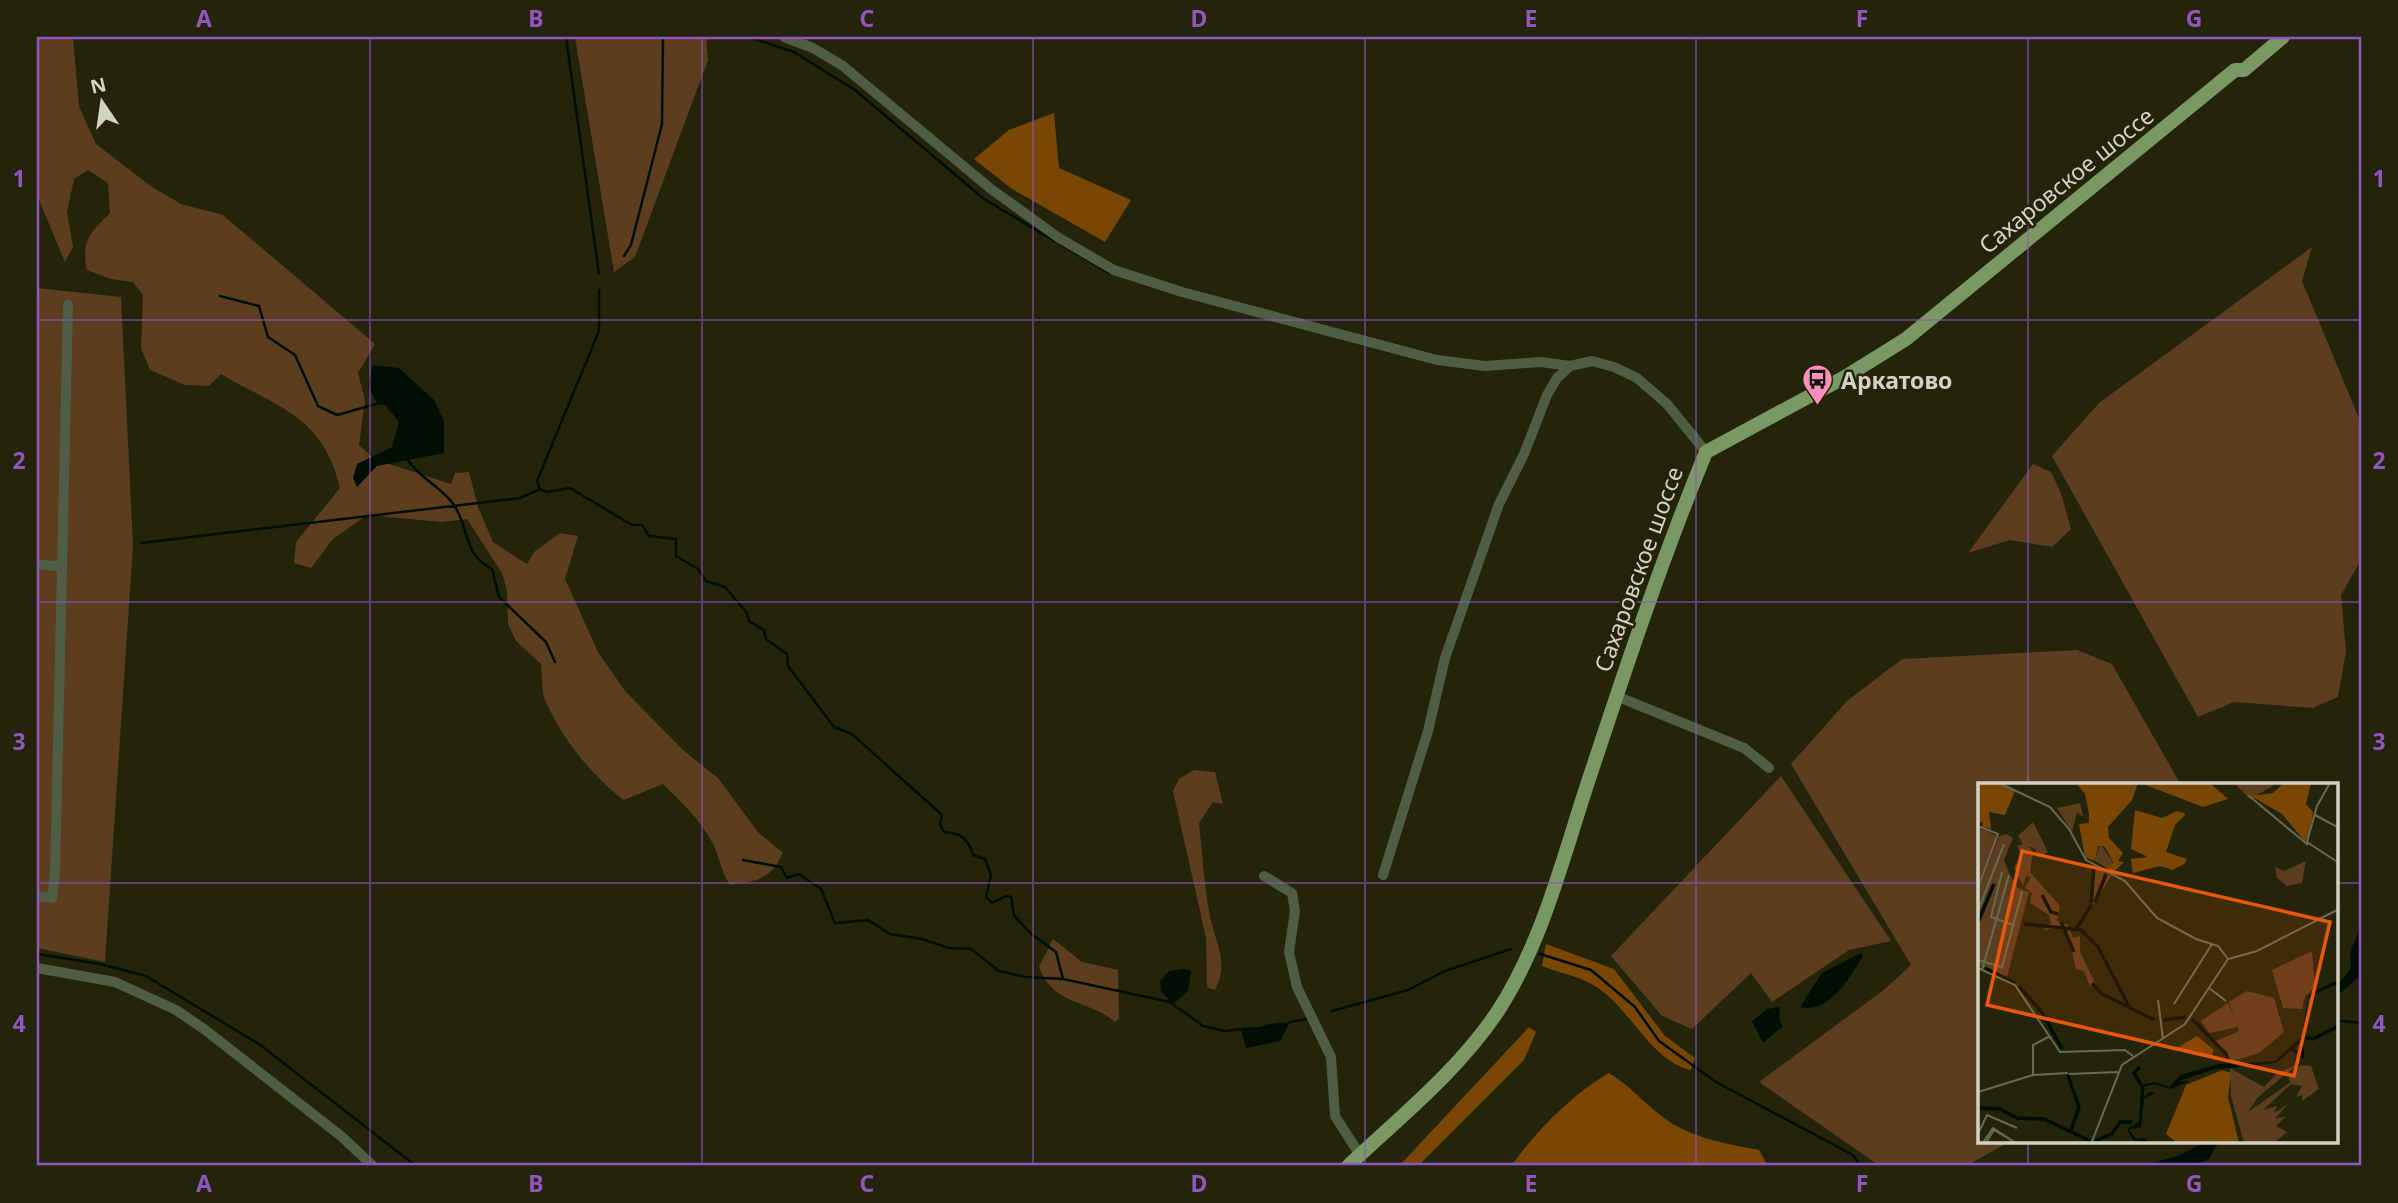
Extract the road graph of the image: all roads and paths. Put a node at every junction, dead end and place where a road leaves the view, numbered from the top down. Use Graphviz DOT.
graph roads {
  1 [pos="784,37"];
  2 [pos="2283,37"];
  3 [pos="68,305"];
  4 [pos="1570,366"];
  5 [pos="1706,452"];
  6 [pos="37,565"];
  7 [pos="62,567"];
  8 [pos="1616,696"];
  9 [pos="1769,768"];
  10 [pos="1383,875"];
  11 [pos="1264,876"];
  12 [pos="37,896"];
  13 [pos="37,968"];
  14 [pos="1360,1155"];
  15 [pos="373,1166"];
  16 [pos="1348,1166"];
  1 -- 4 [label="street"];
  2 -- 5 [label="main road, Сахаровское шоссе"];
  3 -- 7 [label="street"];
  4 -- 5 [label="street"];
  4 -- 10 [label="street"];
  5 -- 8 [label="main road, Сахаровское шоссе"];
  6 -- 7 [label="street"];
  7 -- 12 [label="street"];
  8 -- 9 [label="street"];
  8 -- 14 [label="main road, Сахаровское шоссе"];
  11 -- 14 [label="street"];
  13 -- 15 [label="street"];
  14 -- 16 [label="main road, Сахаровское шоссе"];
}
